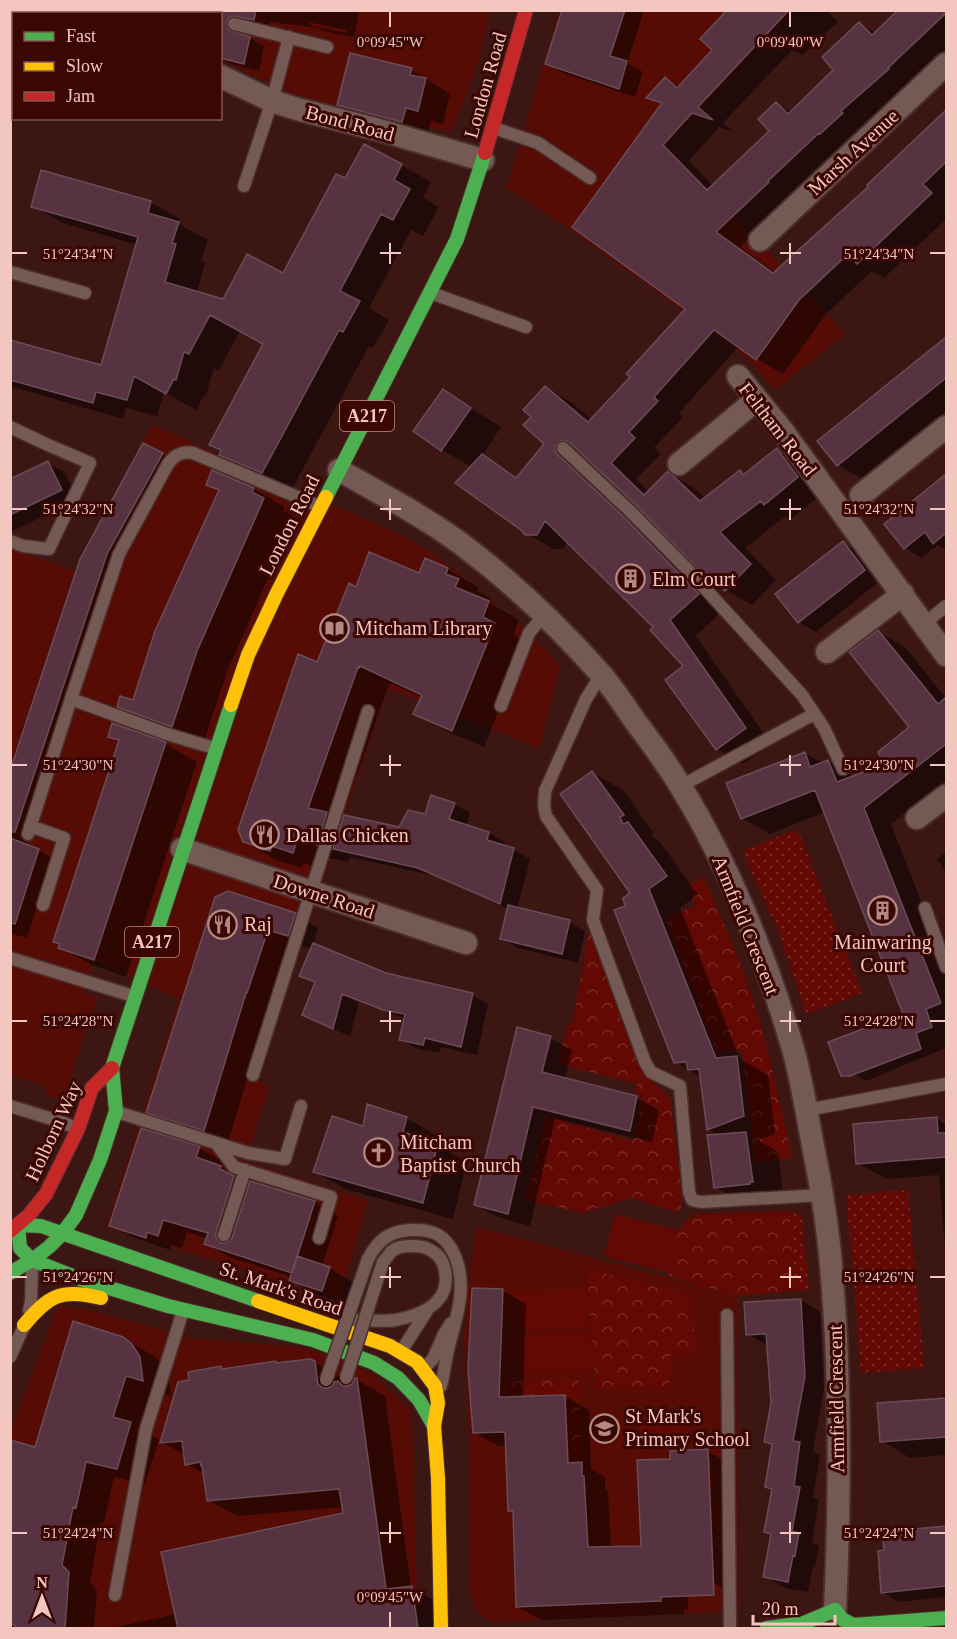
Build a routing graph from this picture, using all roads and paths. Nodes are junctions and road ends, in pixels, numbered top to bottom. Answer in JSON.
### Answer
{"nodes":[{"id":1,"x":526,"y":10,"type":"edge"},
{"id":2,"x":234,"y":24,"type":"dead end"},
{"id":3,"x":289,"y":38,"type":"junction"},
{"id":4,"x":327,"y":47,"type":"dead end"},
{"id":5,"x":946,"y":64,"type":"edge"},
{"id":6,"x":222,"y":77,"type":"edge"},
{"id":7,"x":272,"y":100,"type":"junction"},
{"id":8,"x":493,"y":128,"type":"junction"},
{"id":9,"x":483,"y":160,"type":"junction"},
{"id":10,"x":590,"y":178,"type":"dead end"},
{"id":11,"x":244,"y":186,"type":"dead end"},
{"id":12,"x":760,"y":240,"type":"dead end"},
{"id":13,"x":10,"y":272,"type":"edge"},
{"id":14,"x":430,"y":292,"type":"junction"},
{"id":15,"x":85,"y":293,"type":"dead end"},
{"id":16,"x":526,"y":327,"type":"dead end"},
{"id":17,"x":738,"y":376,"type":"dead end"},
{"id":18,"x":756,"y":400,"type":"junction"},
{"id":19,"x":10,"y":426,"type":"edge"},
{"id":20,"x":946,"y":427,"type":"edge"},
{"id":21,"x":563,"y":448,"type":"dead end"},
{"id":22,"x":679,"y":464,"type":"dead end"},
{"id":23,"x":339,"y":470,"type":"junction"},
{"id":24,"x":861,"y":495,"type":"dead end"},
{"id":25,"x":321,"y":506,"type":"junction"},
{"id":26,"x":10,"y":541,"type":"edge"},
{"id":27,"x":903,"y":594,"type":"junction"},
{"id":28,"x":946,"y":606,"type":"edge"},
{"id":29,"x":544,"y":615,"type":"junction"},
{"id":30,"x":924,"y":624,"type":"junction"},
{"id":31,"x":826,"y":652,"type":"dead end"},
{"id":32,"x":946,"y":655,"type":"edge"},
{"id":33,"x":601,"y":675,"type":"junction"},
{"id":34,"x":71,"y":699,"type":"junction"},
{"id":35,"x":501,"y":706,"type":"dead end"},
{"id":36,"x":368,"y":711,"type":"dead end"},
{"id":37,"x":814,"y":714,"type":"junction"},
{"id":38,"x":215,"y":749,"type":"junction"},
{"id":39,"x":843,"y":770,"type":"dead end"},
{"id":40,"x":681,"y":786,"type":"junction"},
{"id":41,"x":946,"y":796,"type":"edge"},
{"id":42,"x":917,"y":818,"type":"dead end"},
{"id":43,"x":182,"y":849,"type":"junction"},
{"id":44,"x":311,"y":892,"type":"junction"},
{"id":45,"x":43,"y":905,"type":"dead end"},
{"id":46,"x":925,"y":908,"type":"dead end"},
{"id":47,"x":466,"y":943,"type":"dead end"},
{"id":48,"x":10,"y":958,"type":"edge"},
{"id":49,"x":946,"y":968,"type":"edge"},
{"id":50,"x":135,"y":997,"type":"junction"},
{"id":51,"x":112,"y":1068,"type":"junction"},
{"id":52,"x":253,"y":1075,"type":"dead end"},
{"id":53,"x":946,"y":1084,"type":"edge"},
{"id":54,"x":10,"y":1106,"type":"edge"},
{"id":55,"x":301,"y":1106,"type":"dead end"},
{"id":56,"x":807,"y":1110,"type":"junction"},
{"id":57,"x":116,"y":1111,"type":"junction"},
{"id":58,"x":78,"y":1129,"type":"junction"},
{"id":59,"x":216,"y":1143,"type":"junction"},
{"id":60,"x":244,"y":1170,"type":"junction"},
{"id":61,"x":822,"y":1195,"type":"junction"},
{"id":62,"x":14,"y":1228,"type":"edge"},
{"id":63,"x":62,"y":1234,"type":"junction"},
{"id":64,"x":224,"y":1235,"type":"dead end"},
{"id":65,"x":319,"y":1238,"type":"dead end"},
{"id":66,"x":32,"y":1260,"type":"junction"},
{"id":67,"x":10,"y":1272,"type":"edge"},
{"id":68,"x":188,"y":1299,"type":"junction"},
{"id":69,"x":429,"y":1308,"type":"junction"},
{"id":70,"x":458,"y":1313,"type":"junction"},
{"id":71,"x":727,"y":1315,"type":"dead end"},
{"id":72,"x":305,"y":1318,"type":"junction"},
{"id":73,"x":24,"y":1325,"type":"junction"},
{"id":74,"x":400,"y":1352,"type":"junction"},
{"id":75,"x":10,"y":1357,"type":"edge"},
{"id":76,"x":423,"y":1369,"type":"junction"},
{"id":77,"x":346,"y":1378,"type":"dead end"},
{"id":78,"x":398,"y":1378,"type":"junction"},
{"id":79,"x":326,"y":1380,"type":"dead end"},
{"id":80,"x":438,"y":1403,"type":"junction"},
{"id":81,"x":434,"y":1426,"type":"junction"},
{"id":82,"x":115,"y":1595,"type":"dead end"},
{"id":83,"x":835,"y":1610,"type":"junction"},
{"id":84,"x":946,"y":1618,"type":"edge"},
{"id":85,"x":441,"y":1629,"type":"edge"},
{"id":86,"x":730,"y":1629,"type":"edge"},
{"id":87,"x":767,"y":1629,"type":"edge"}],
"edges":[{"from":1,"to":8,"type":"main road","name":"London Road","number":"A217"},
{"from":2,"to":3,"type":"lane"},
{"from":3,"to":4,"type":"lane"},
{"from":3,"to":7,"type":"lane"},
{"from":5,"to":12,"type":"street","name":"Marsh Avenue"},
{"from":6,"to":7,"type":"street","name":"Bond Road"},
{"from":7,"to":9,"type":"street","name":"Bond Road"},
{"from":7,"to":11,"type":"lane"},
{"from":8,"to":9,"type":"main road","name":"London Road","number":"A217"},
{"from":8,"to":10,"type":"lane"},
{"from":9,"to":14,"type":"main road","name":"London Road","number":"A217"},
{"from":13,"to":15,"type":"lane"},
{"from":14,"to":16,"type":"lane"},
{"from":14,"to":23,"type":"main road","name":"London Road","number":"A217"},
{"from":17,"to":18,"type":"street","name":"Feltham Road"},
{"from":18,"to":22,"type":"street"},
{"from":18,"to":27,"type":"street","name":"Feltham Road"},
{"from":19,"to":26,"type":"lane"},
{"from":20,"to":24,"type":"street"},
{"from":21,"to":37,"type":"lane"},
{"from":23,"to":25,"type":"main road","name":"London Road","number":"A217"},
{"from":23,"to":29,"type":"street","name":"Armfield Crescent"},
{"from":25,"to":34,"type":"lane"},
{"from":25,"to":38,"type":"main road","name":"London Road","number":"A217"},
{"from":27,"to":30,"type":"street","name":"Feltham Road"},
{"from":27,"to":31,"type":"street"},
{"from":28,"to":30,"type":"lane"},
{"from":29,"to":33,"type":"street","name":"Armfield Crescent"},
{"from":29,"to":35,"type":"lane"},
{"from":30,"to":32,"type":"street","name":"Feltham Road"},
{"from":33,"to":40,"type":"street","name":"Armfield Crescent"},
{"from":33,"to":61,"type":"lane"},
{"from":34,"to":38,"type":"lane"},
{"from":34,"to":45,"type":"lane"},
{"from":36,"to":44,"type":"lane"},
{"from":37,"to":39,"type":"lane"},
{"from":37,"to":40,"type":"lane"},
{"from":38,"to":43,"type":"main road","name":"London Road","number":"A217"},
{"from":40,"to":56,"type":"street","name":"Armfield Crescent"},
{"from":41,"to":42,"type":"street"},
{"from":43,"to":44,"type":"street","name":"Downe Road"},
{"from":43,"to":50,"type":"main road","name":"London Road","number":"A217"},
{"from":44,"to":47,"type":"street","name":"Downe Road"},
{"from":44,"to":52,"type":"lane"},
{"from":46,"to":49,"type":"lane"},
{"from":48,"to":50,"type":"lane"},
{"from":50,"to":51,"type":"main road","name":"London Road","number":"A217"},
{"from":51,"to":57,"type":"main road","name":"Holborn Way","number":"A217"},
{"from":51,"to":58,"type":"main road","name":"Holborn Way","number":"A217"},
{"from":53,"to":56,"type":"lane"},
{"from":54,"to":58,"type":"lane"},
{"from":55,"to":59,"type":"lane"},
{"from":56,"to":61,"type":"street","name":"Armfield Crescent"},
{"from":57,"to":59,"type":"lane"},
{"from":57,"to":63,"type":"main road","name":"Holborn Way","number":"A217"},
{"from":58,"to":62,"type":"main road","name":"Holborn Way","number":"A217"},
{"from":59,"to":60,"type":"lane"},
{"from":60,"to":64,"type":"lane"},
{"from":60,"to":65,"type":"lane"},
{"from":61,"to":83,"type":"street","name":"Armfield Crescent"},
{"from":62,"to":63,"type":"main road","name":"St. Mark's Road"},
{"from":62,"to":66,"type":"main road"},
{"from":63,"to":66,"type":"main road","name":"Holborn Way","number":"A217"},
{"from":63,"to":68,"type":"main road","name":"St. Mark's Road"},
{"from":66,"to":67,"type":"main road","name":"Holborn Way","number":"A217"},
{"from":66,"to":68,"type":"main road","name":"St. Mark's Road"},
{"from":66,"to":73,"type":"lane"},
{"from":68,"to":72,"type":"main road","name":"St. Mark's Road"},
{"from":68,"to":73,"type":"main road"},
{"from":68,"to":78,"type":"main road","name":"St. Mark's Road"},
{"from":68,"to":82,"type":"lane"},
{"from":69,"to":72,"type":"lane"},
{"from":69,"to":74,"type":"lane"},
{"from":69,"to":77,"type":"lane","bridge":true},
{"from":70,"to":76,"type":"lane"},
{"from":70,"to":79,"type":"lane","bridge":true},
{"from":70,"to":80,"type":"lane"},
{"from":71,"to":86,"type":"lane"},
{"from":72,"to":74,"type":"main road","name":"St. Mark's Road"},
{"from":73,"to":75,"type":"lane"},
{"from":74,"to":76,"type":"main road","name":"St. Mark's Road"},
{"from":74,"to":78,"type":"lane"},
{"from":76,"to":78,"type":"lane"},
{"from":76,"to":80,"type":"main road","name":"St. Mark's Road"},
{"from":78,"to":81,"type":"main road","name":"St. Mark's Road"},
{"from":80,"to":81,"type":"main road","name":"St. Mark's Road"},
{"from":81,"to":85,"type":"main road","name":"St. Mark's Road"},
{"from":83,"to":84,"type":"main road"},
{"from":83,"to":87,"type":"main road"}]}
